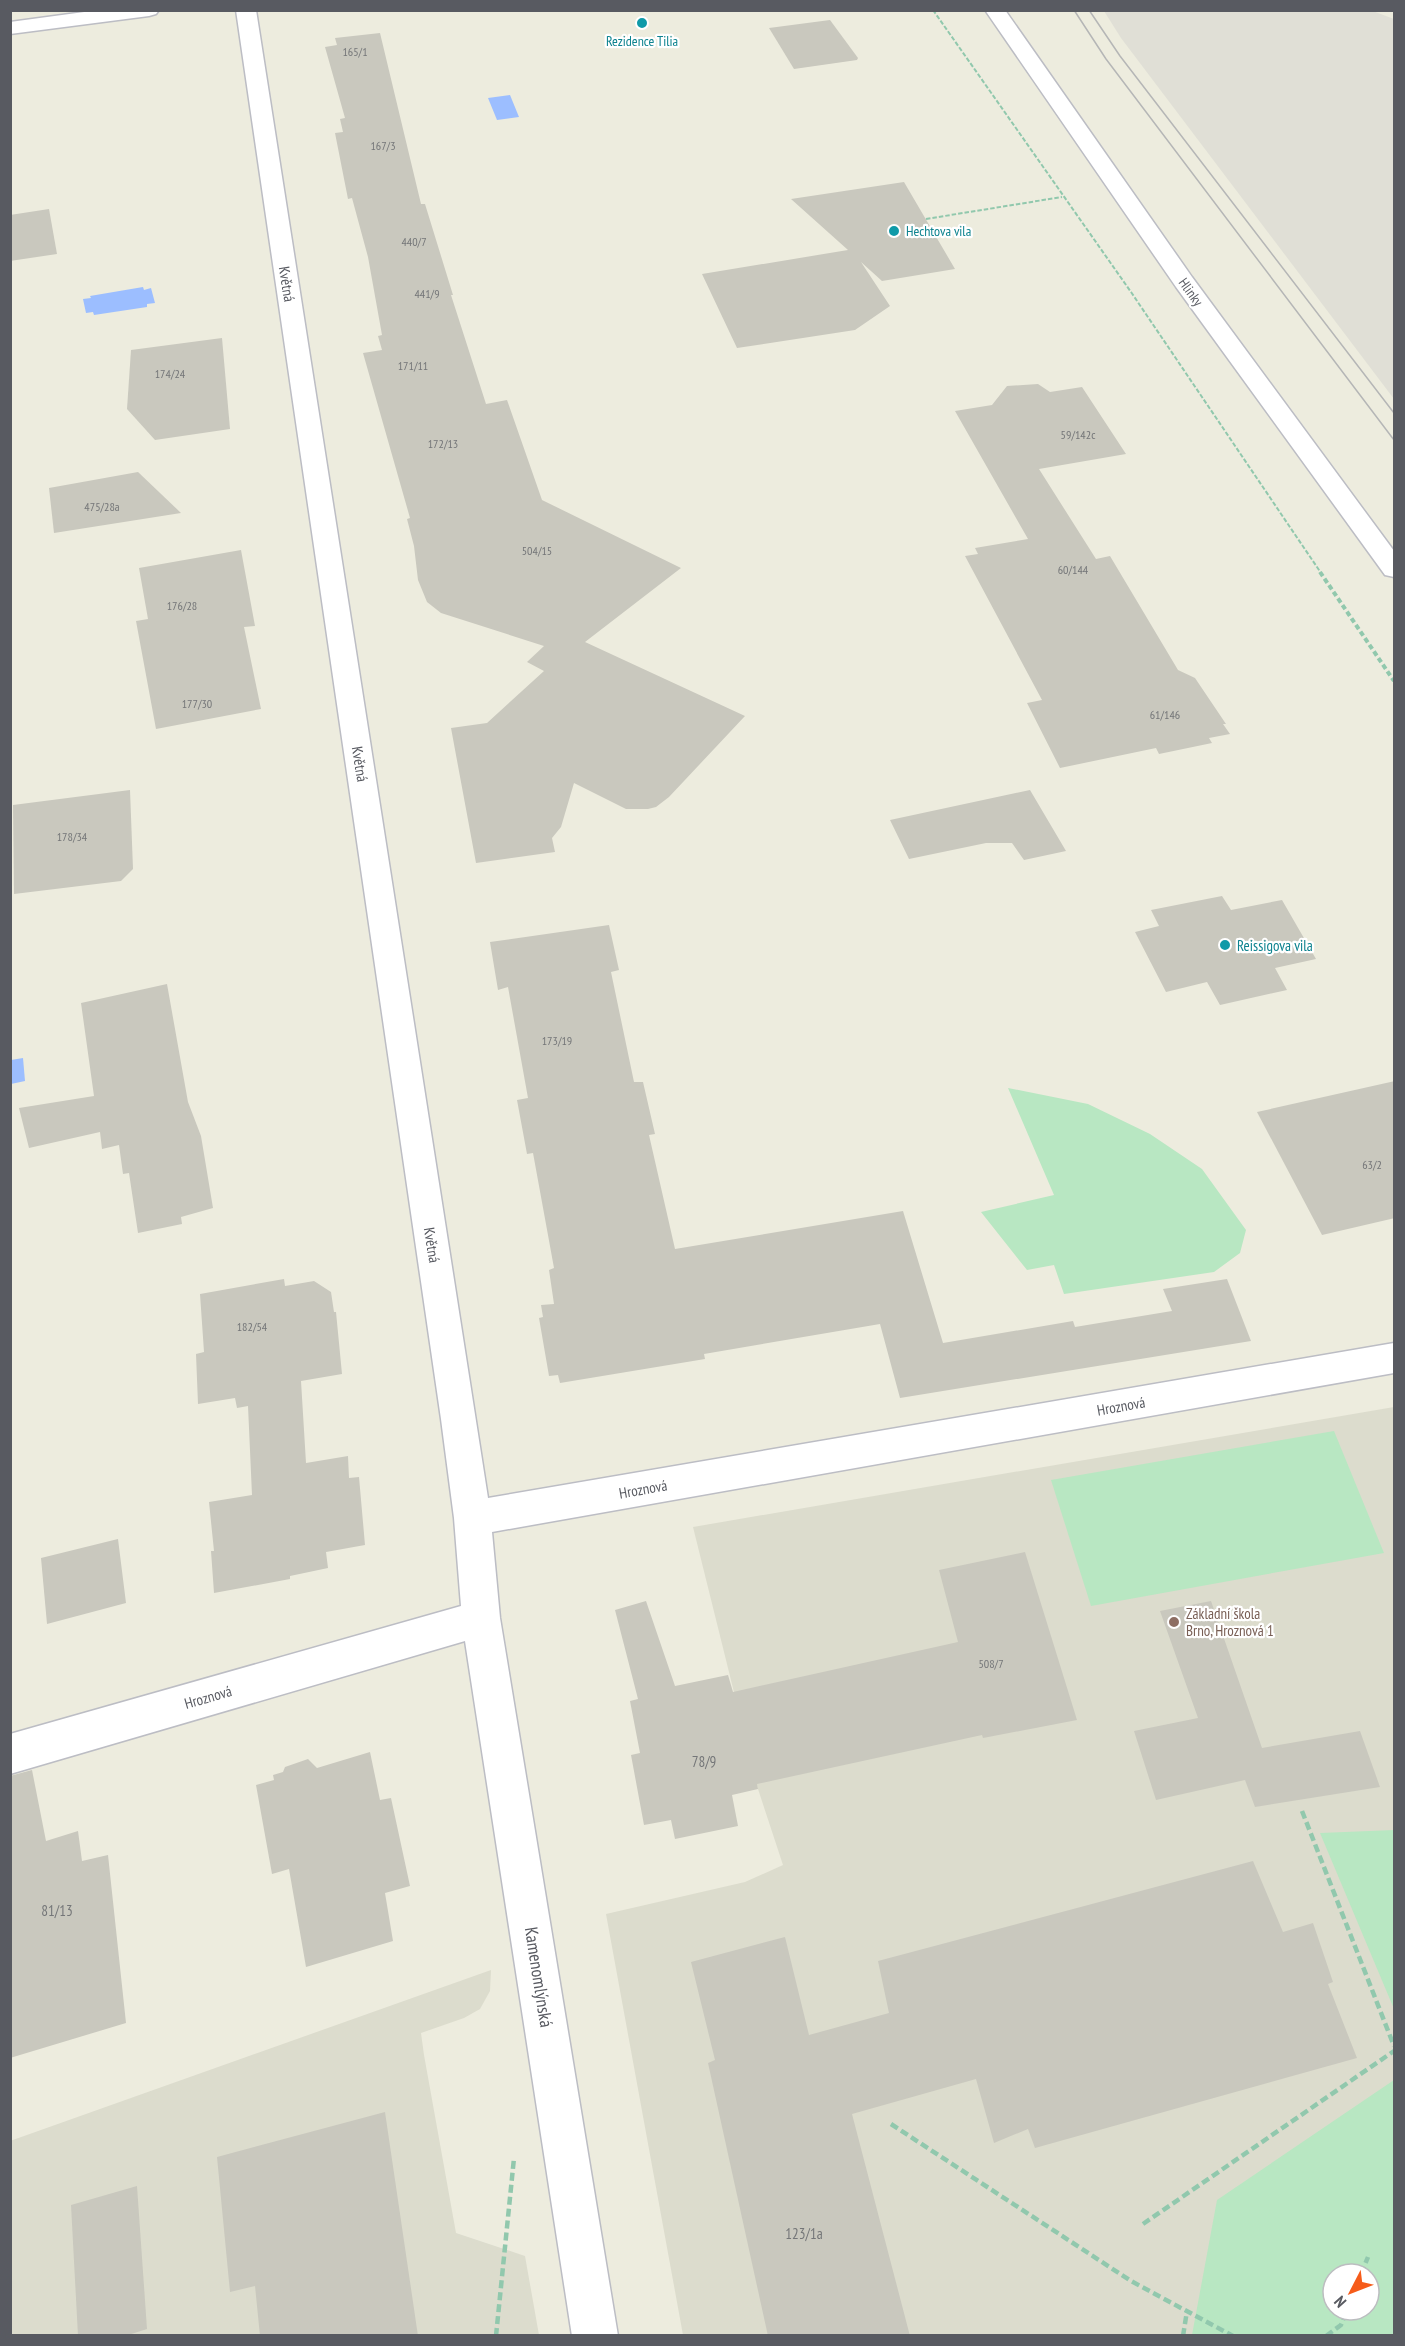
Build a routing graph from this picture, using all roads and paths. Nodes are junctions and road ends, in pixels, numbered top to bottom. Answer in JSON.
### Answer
{"nodes":[{"id":1,"x":149,"y":10,"type":"edge"},
{"id":2,"x":246,"y":10,"type":"edge"},
{"id":3,"x":933,"y":10,"type":"edge"},
{"id":4,"x":995,"y":10,"type":"edge"},
{"id":5,"x":10,"y":28,"type":"edge"},
{"id":6,"x":1062,"y":196,"type":"junction"},
{"id":7,"x":926,"y":219,"type":"dead end"},
{"id":8,"x":1395,"y":569,"type":"edge"},
{"id":9,"x":1395,"y":681,"type":"edge"},
{"id":10,"x":1395,"y":1358,"type":"edge"},
{"id":11,"x":472,"y":1518,"type":"junction"},
{"id":12,"x":481,"y":1618,"type":"junction"},
{"id":13,"x":10,"y":1754,"type":"edge"},
{"id":14,"x":1302,"y":1811,"type":"dead end"},
{"id":15,"x":1395,"y":2046,"type":"edge"},
{"id":16,"x":1395,"y":2051,"type":"edge"},
{"id":17,"x":891,"y":2124,"type":"dead end"},
{"id":18,"x":515,"y":2147,"type":"dead end"},
{"id":19,"x":1143,"y":2224,"type":"dead end"},
{"id":20,"x":1368,"y":2257,"type":"dead end"},
{"id":21,"x":1366,"y":2262,"type":"edge"},
{"id":22,"x":1187,"y":2311,"type":"junction"},
{"id":23,"x":1342,"y":2322,"type":"edge"},
{"id":24,"x":496,"y":2336,"type":"edge"},
{"id":25,"x":595,"y":2336,"type":"edge"},
{"id":26,"x":1183,"y":2336,"type":"edge"},
{"id":27,"x":1233,"y":2336,"type":"edge"},
{"id":28,"x":1326,"y":2336,"type":"edge"}],
"edges":[{"from":1,"to":5,"type":"street"},
{"from":2,"to":11,"type":"street","name":"Květná"},
{"from":3,"to":6,"type":"path"},
{"from":4,"to":8,"type":"street","name":"Hlinky"},
{"from":6,"to":7,"type":"path"},
{"from":6,"to":9,"type":"path"},
{"from":10,"to":11,"type":"street","name":"Hroznová"},
{"from":11,"to":12,"type":"street"},
{"from":12,"to":13,"type":"street","name":"Hroznová"},
{"from":12,"to":25,"type":"street","name":"Kamenomlýnská"},
{"from":14,"to":15,"type":"path"},
{"from":16,"to":19,"type":"path"},
{"from":17,"to":22,"type":"path"},
{"from":18,"to":24,"type":"path"},
{"from":20,"to":21,"type":"path"},
{"from":22,"to":26,"type":"path"},
{"from":22,"to":27,"type":"path"},
{"from":23,"to":28,"type":"path"}]}
